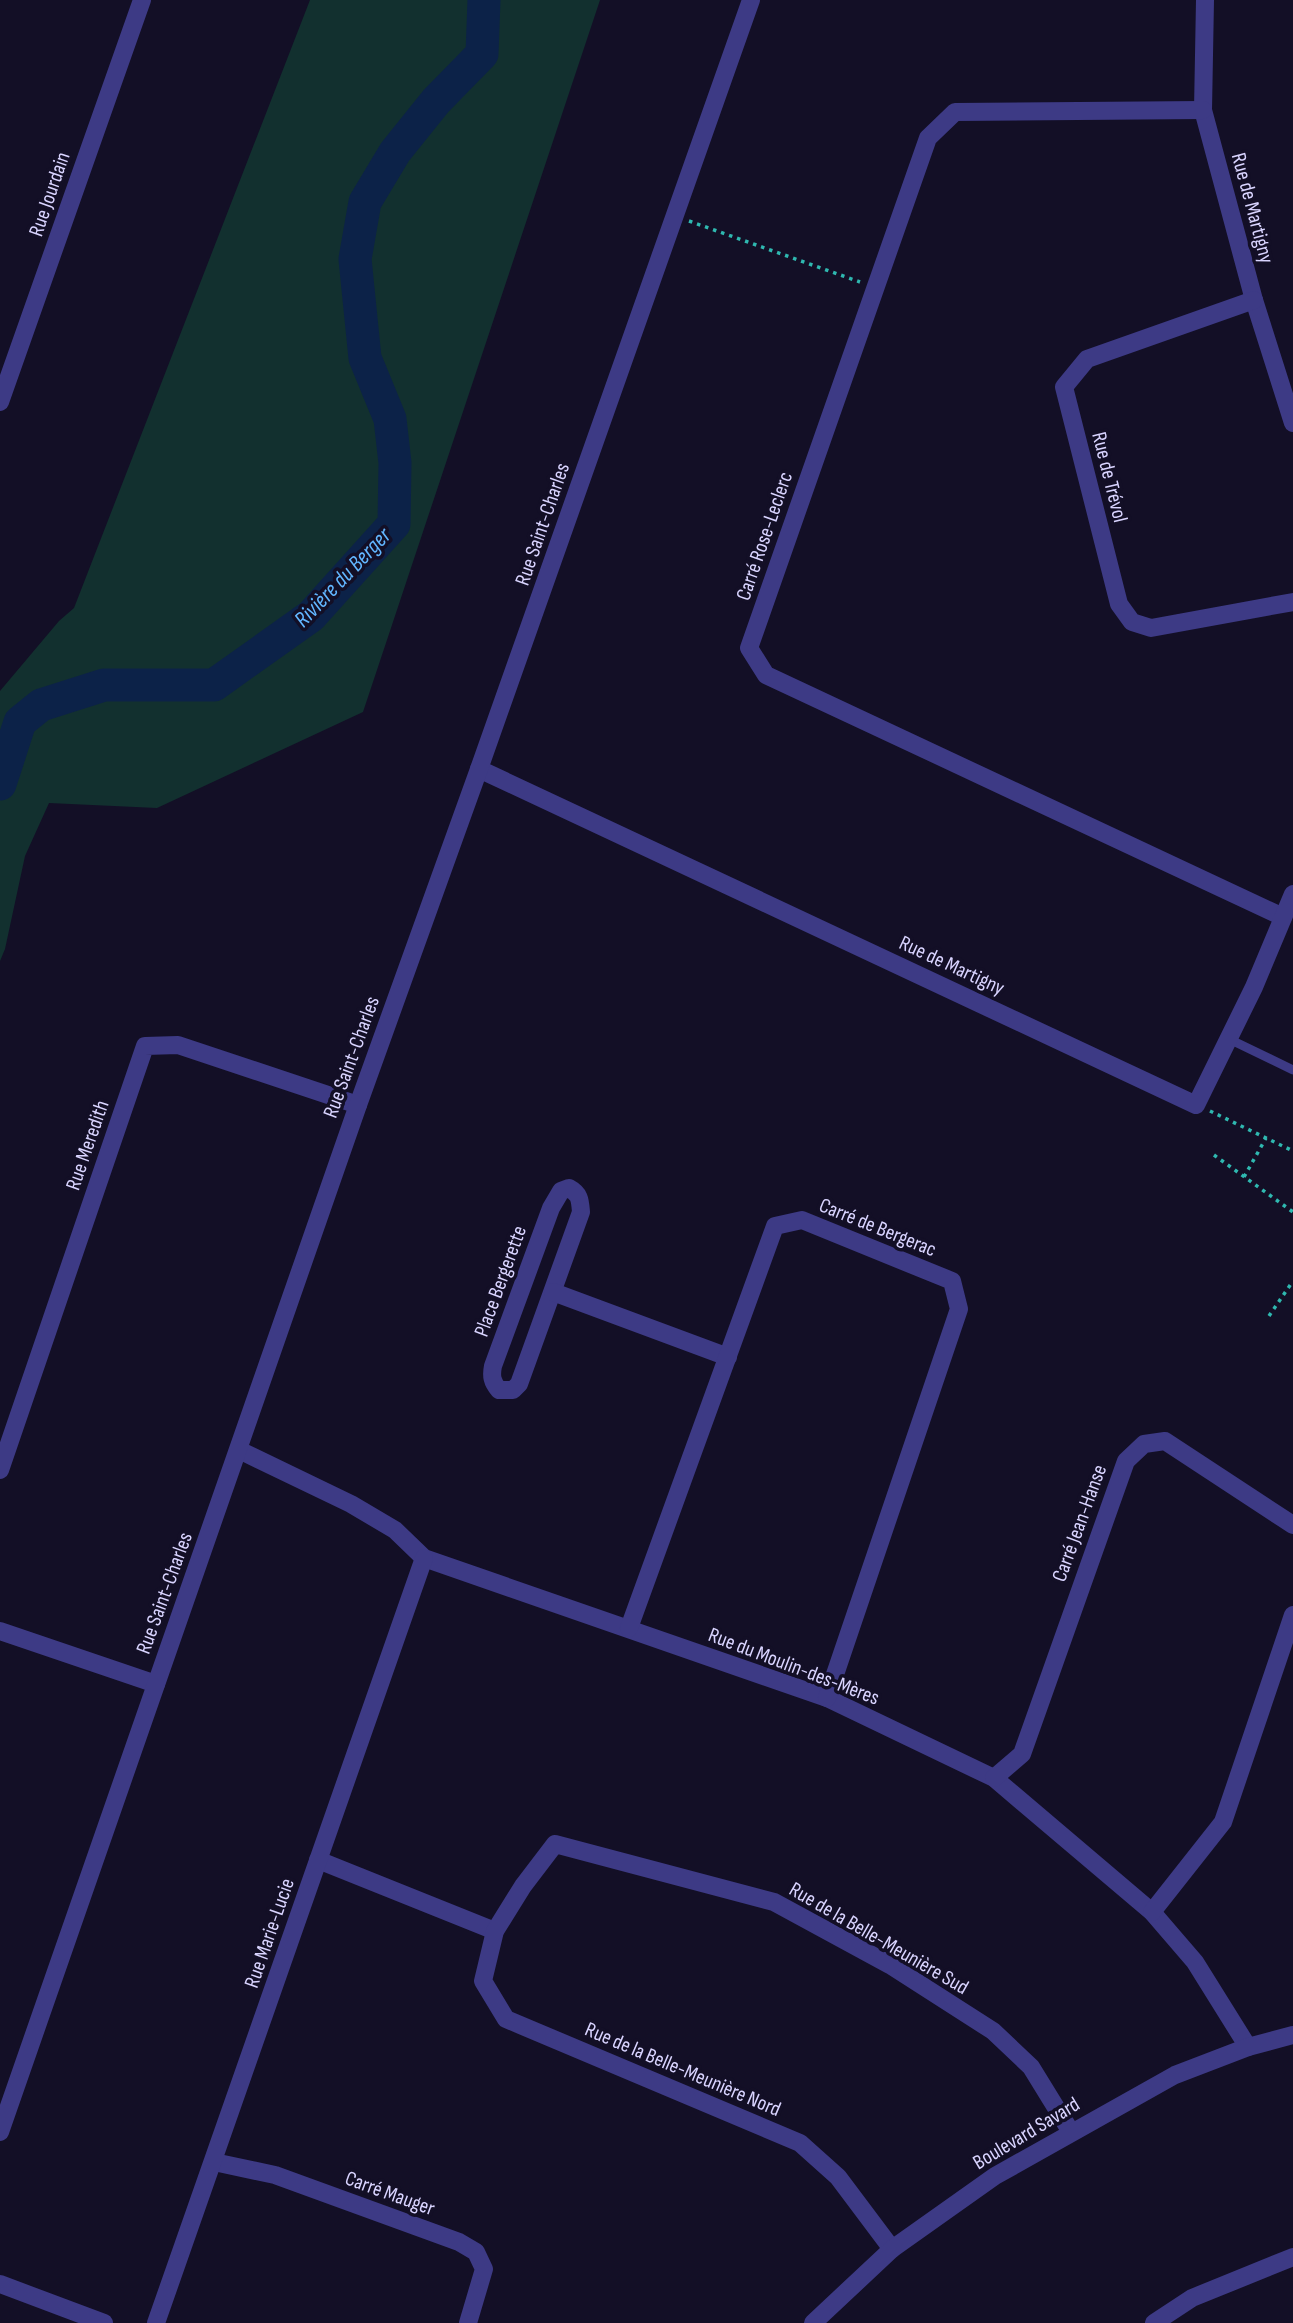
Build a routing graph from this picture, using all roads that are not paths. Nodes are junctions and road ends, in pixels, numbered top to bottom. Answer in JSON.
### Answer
{"nodes":[{"id":1,"x":142,"y":0,"type":"edge"},
{"id":2,"x":751,"y":0,"type":"edge"},
{"id":3,"x":1205,"y":0,"type":"edge"},
{"id":4,"x":1203,"y":110,"type":"junction"},
{"id":5,"x":1254,"y":300,"type":"junction"},
{"id":6,"x":0,"y":402,"type":"edge"},
{"id":7,"x":1293,"y":422,"type":"edge"},
{"id":8,"x":1293,"y":602,"type":"edge"},
{"id":9,"x":479,"y":769,"type":"junction"},
{"id":10,"x":1293,"y":894,"type":"edge"},
{"id":11,"x":1283,"y":918,"type":"junction"},
{"id":12,"x":1229,"y":1039,"type":"junction"},
{"id":13,"x":1293,"y":1070,"type":"edge"},
{"id":14,"x":358,"y":1105,"type":"junction"},
{"id":15,"x":553,"y":1292,"type":"junction"},
{"id":16,"x":727,"y":1357,"type":"junction"},
{"id":17,"x":239,"y":1450,"type":"junction"},
{"id":18,"x":0,"y":1469,"type":"edge"},
{"id":19,"x":1293,"y":1525,"type":"edge"},
{"id":20,"x":424,"y":1558,"type":"junction"},
{"id":21,"x":1293,"y":1615,"type":"edge"},
{"id":22,"x":629,"y":1628,"type":"junction"},
{"id":23,"x":0,"y":1630,"type":"edge"},
{"id":24,"x":156,"y":1684,"type":"junction"},
{"id":25,"x":827,"y":1698,"type":"junction"},
{"id":26,"x":994,"y":1778,"type":"junction"},
{"id":27,"x":318,"y":1860,"type":"junction"},
{"id":28,"x":1152,"y":1912,"type":"junction"},
{"id":29,"x":495,"y":1931,"type":"junction"},
{"id":30,"x":1293,"y":2035,"type":"edge"},
{"id":31,"x":1248,"y":2047,"type":"junction"},
{"id":32,"x":0,"y":2132,"type":"edge"},
{"id":33,"x":1071,"y":2132,"type":"junction"},
{"id":34,"x":214,"y":2162,"type":"junction"},
{"id":35,"x":892,"y":2249,"type":"junction"},
{"id":36,"x":1293,"y":2257,"type":"edge"},
{"id":37,"x":0,"y":2284,"type":"edge"},
{"id":38,"x":104,"y":2323,"type":"edge"},
{"id":39,"x":156,"y":2323,"type":"edge"},
{"id":40,"x":468,"y":2323,"type":"edge"},
{"id":41,"x":813,"y":2323,"type":"edge"},
{"id":42,"x":1154,"y":2323,"type":"edge"}],
"edges":[{"from":1,"to":6,"type":"street","name":"Rue Jourdain"},
{"from":2,"to":9,"type":"street","name":"Rue Saint-Charles"},
{"from":3,"to":4,"type":"street","name":"Rue de Martigny"},
{"from":4,"to":5,"type":"street","name":"Rue de Martigny"},
{"from":4,"to":11,"type":"street","name":"Carré Rose-Leclerc"},
{"from":5,"to":7,"type":"street","name":"Rue de Martigny"},
{"from":5,"to":8,"type":"street","name":"Rue de Trévol"},
{"from":9,"to":12,"type":"street","name":"Rue de Martigny"},
{"from":9,"to":14,"type":"street","name":"Rue Saint-Charles"},
{"from":10,"to":11,"type":"street","name":"Rue de Martigny"},
{"from":11,"to":12,"type":"street","name":"Rue de Martigny"},
{"from":12,"to":13,"type":"lane"},
{"from":14,"to":17,"type":"street","name":"Rue Saint-Charles"},
{"from":14,"to":18,"type":"street","name":"Rue Meredith"},
{"from":15,"to":15,"type":"street","name":"Place Bergerette"},
{"from":15,"to":16,"type":"street"},
{"from":16,"to":22,"type":"street","name":"Carré de Bergerac"},
{"from":16,"to":25,"type":"street","name":"Carré de Bergerac"},
{"from":17,"to":20,"type":"street","name":"Rue du Moulin-des-Mères"},
{"from":17,"to":24,"type":"street","name":"Rue Saint-Charles"},
{"from":19,"to":26,"type":"street","name":"Carré Jean-Hanse"},
{"from":20,"to":22,"type":"street","name":"Rue du Moulin-des-Mères"},
{"from":20,"to":27,"type":"street","name":"Rue Marie-Lucie"},
{"from":21,"to":28,"type":"street"},
{"from":22,"to":25,"type":"street","name":"Rue du Moulin-des-Mères"},
{"from":23,"to":24,"type":"street"},
{"from":24,"to":32,"type":"street","name":"Rue Saint-Charles"},
{"from":25,"to":26,"type":"street","name":"Rue du Moulin-des-Mères"},
{"from":26,"to":28,"type":"street","name":"Rue du Moulin-des-Mères"},
{"from":27,"to":29,"type":"street"},
{"from":27,"to":34,"type":"street","name":"Rue Marie-Lucie"},
{"from":28,"to":31,"type":"street","name":"Rue du Moulin-des-Mères"},
{"from":29,"to":33,"type":"street","name":"Rue de la Belle-Meunière Sud"},
{"from":29,"to":35,"type":"street","name":"Rue de la Belle-Meunière Nord"},
{"from":30,"to":31,"type":"street","name":"Boulevard Savard"},
{"from":31,"to":33,"type":"street","name":"Boulevard Savard"},
{"from":33,"to":35,"type":"street","name":"Boulevard Savard"},
{"from":34,"to":39,"type":"street","name":"Rue Marie-Lucie"},
{"from":34,"to":40,"type":"street","name":"Carré Mauger"},
{"from":35,"to":41,"type":"street","name":"Boulevard Savard"},
{"from":36,"to":42,"type":"street"},
{"from":37,"to":38,"type":"street"}]}
